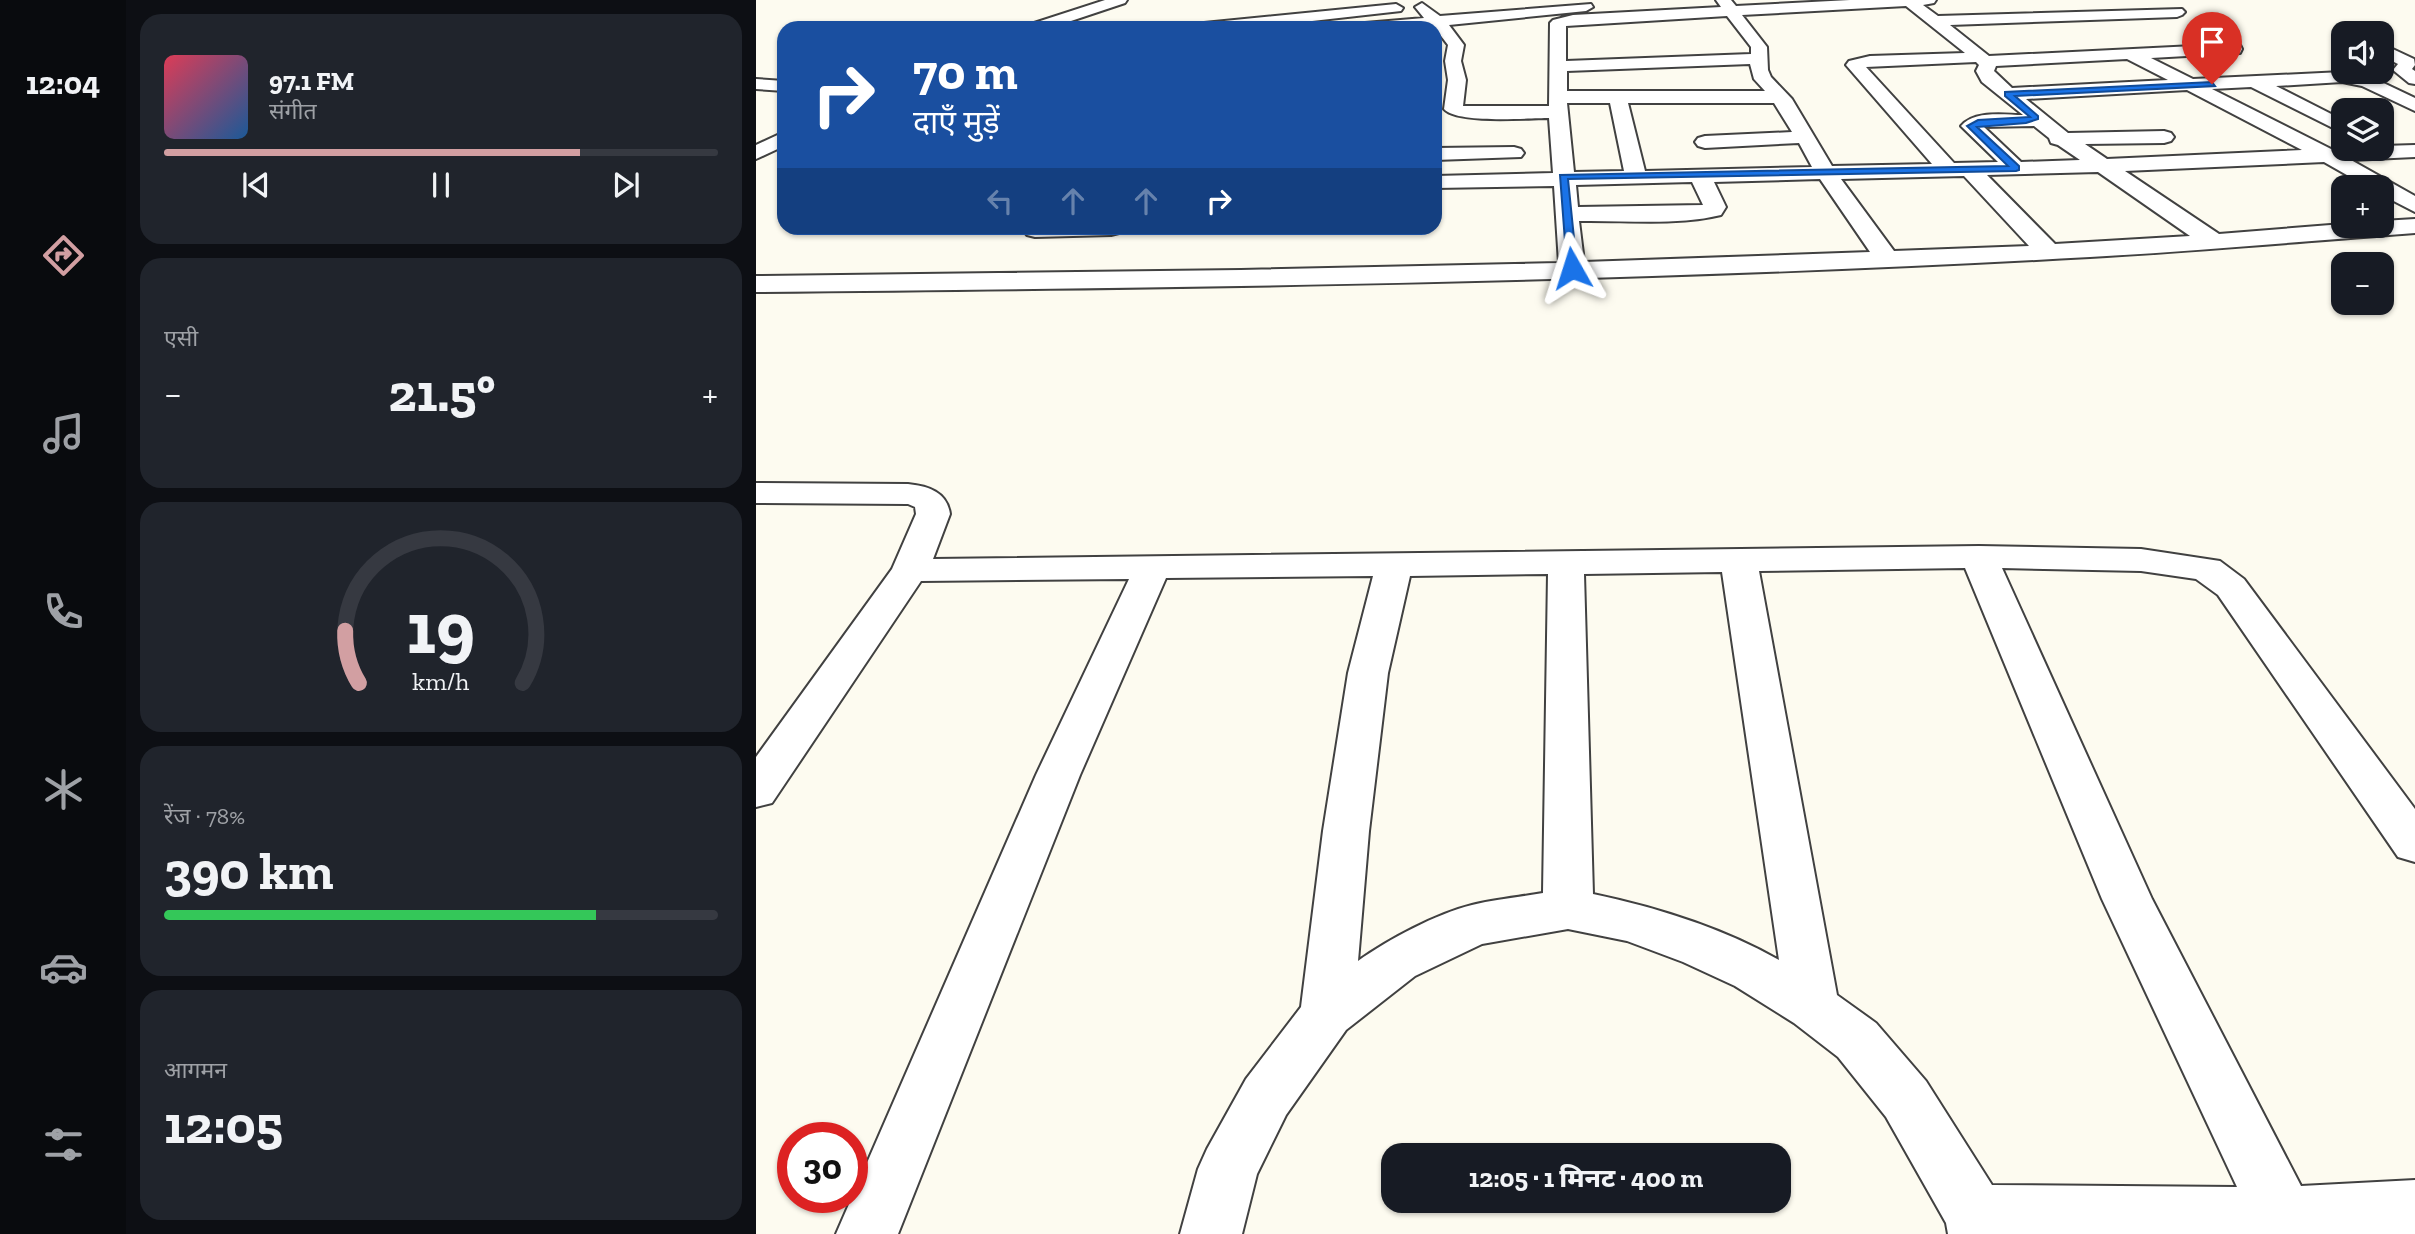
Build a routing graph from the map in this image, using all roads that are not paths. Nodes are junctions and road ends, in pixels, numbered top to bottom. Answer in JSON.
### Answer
{"nodes":[{"id":1,"x":1120,"y":0,"type":"edge"},
{"id":2,"x":1343,"y":0,"type":"edge"},
{"id":3,"x":1647,"y":0,"type":"edge"},
{"id":4,"x":1908,"y":0,"type":"edge"},
{"id":5,"x":1929,"y":0,"type":"edge"},
{"id":6,"x":2151,"y":0,"type":"edge"},
{"id":7,"x":1443,"y":3,"type":"dead end"},
{"id":8,"x":1421,"y":5,"type":"junction"},
{"id":9,"x":1727,"y":5,"type":"edge"},
{"id":10,"x":1230,"y":11,"type":"dead end"},
{"id":11,"x":2177,"y":12,"type":"junction"},
{"id":12,"x":1354,"y":13,"type":"junction"},
{"id":13,"x":2096,"y":16,"type":"junction"},
{"id":14,"x":2195,"y":20,"type":"dead end"},
{"id":15,"x":1056,"y":21,"type":"edge"},
{"id":16,"x":1241,"y":21,"type":"edge"},
{"id":17,"x":1274,"y":21,"type":"edge"},
{"id":18,"x":1432,"y":21,"type":"edge"},
{"id":19,"x":1936,"y":22,"type":"junction"},
{"id":20,"x":2119,"y":28,"type":"dead end"},
{"id":21,"x":1442,"y":32,"type":"edge"},
{"id":22,"x":2209,"y":33,"type":"dead end"},
{"id":23,"x":1442,"y":34,"type":"edge"},
{"id":24,"x":2136,"y":47,"type":"junction"},
{"id":25,"x":2394,"y":55,"type":"edge"},
{"id":26,"x":1761,"y":59,"type":"junction"},
{"id":27,"x":1983,"y":59,"type":"junction"},
{"id":28,"x":2266,"y":64,"type":"dead end"},
{"id":29,"x":1557,"y":66,"type":"junction"},
{"id":30,"x":1442,"y":73,"type":"edge"},
{"id":31,"x":1456,"y":78,"type":"junction"},
{"id":32,"x":2300,"y":79,"type":"junction"},
{"id":33,"x":2415,"y":79,"type":"edge"},
{"id":34,"x":2255,"y":82,"type":"junction"},
{"id":35,"x":1442,"y":84,"type":"edge"},
{"id":36,"x":756,"y":85,"type":"edge"},
{"id":37,"x":777,"y":86,"type":"edge"},
{"id":38,"x":2191,"y":86,"type":"junction"},
{"id":39,"x":2099,"y":91,"type":"junction"},
{"id":40,"x":2008,"y":94,"type":"junction"},
{"id":41,"x":1780,"y":97,"type":"junction"},
{"id":42,"x":1618,"y":99,"type":"junction"},
{"id":43,"x":2415,"y":105,"type":"edge"},
{"id":44,"x":2232,"y":106,"type":"junction"},
{"id":45,"x":2192,"y":107,"type":"dead end"},
{"id":46,"x":2074,"y":110,"type":"dead end"},
{"id":47,"x":2030,"y":112,"type":"junction"},
{"id":48,"x":1559,"y":113,"type":"junction"},
{"id":49,"x":1792,"y":115,"type":"junction"},
{"id":50,"x":1751,"y":116,"type":"dead end"},
{"id":51,"x":1697,"y":117,"type":"dead end"},
{"id":52,"x":1647,"y":118,"type":"dead end"},
{"id":53,"x":1622,"y":119,"type":"junction"},
{"id":54,"x":2331,"y":121,"type":"edge"},
{"id":55,"x":1490,"y":132,"type":"dead end"},
{"id":56,"x":2164,"y":136,"type":"junction"},
{"id":57,"x":1805,"y":137,"type":"junction"},
{"id":58,"x":2063,"y":139,"type":"junction"},
{"id":59,"x":1986,"y":141,"type":"junction"},
{"id":60,"x":777,"y":142,"type":"edge"},
{"id":61,"x":1705,"y":142,"type":"junction"},
{"id":62,"x":2394,"y":149,"type":"edge"},
{"id":63,"x":2415,"y":151,"type":"edge"},
{"id":64,"x":756,"y":153,"type":"edge"},
{"id":65,"x":1562,"y":153,"type":"junction"},
{"id":66,"x":1442,"y":154,"type":"edge"},
{"id":67,"x":2327,"y":155,"type":"junction"},
{"id":68,"x":2331,"y":155,"type":"edge"},
{"id":69,"x":2200,"y":162,"type":"junction"},
{"id":70,"x":2102,"y":166,"type":"junction"},
{"id":71,"x":2016,"y":168,"type":"junction"},
{"id":72,"x":1959,"y":170,"type":"junction"},
{"id":73,"x":1708,"y":173,"type":"junction"},
{"id":74,"x":1826,"y":173,"type":"junction"},
{"id":75,"x":1635,"y":175,"type":"junction"},
{"id":76,"x":1563,"y":177,"type":"junction"},
{"id":77,"x":1442,"y":182,"type":"edge"},
{"id":78,"x":2415,"y":205,"type":"edge"},
{"id":79,"x":1567,"y":214,"type":"junction"},
{"id":80,"x":2415,"y":226,"type":"edge"},
{"id":81,"x":1085,"y":235,"type":"edge"},
{"id":82,"x":2213,"y":241,"type":"junction"},
{"id":83,"x":1025,"y":251,"type":"edge"},
{"id":84,"x":2049,"y":252,"type":"junction"},
{"id":85,"x":1886,"y":257,"type":"junction"},
{"id":86,"x":1572,"y":268,"type":"junction"},
{"id":87,"x":756,"y":284,"type":"edge"},
{"id":88,"x":756,"y":493,"type":"edge"},
{"id":89,"x":1979,"y":556,"type":"junction"},
{"id":90,"x":1739,"y":560,"type":"junction"},
{"id":91,"x":1566,"y":563,"type":"junction"},
{"id":92,"x":1394,"y":565,"type":"junction"},
{"id":93,"x":1153,"y":567,"type":"junction"},
{"id":94,"x":910,"y":570,"type":"junction"},
{"id":95,"x":756,"y":791,"type":"edge"},
{"id":96,"x":2415,"y":844,"type":"edge"},
{"id":97,"x":1568,"y":909,"type":"junction"},
{"id":98,"x":1814,"y":1007,"type":"junction"},
{"id":99,"x":1327,"y":1014,"type":"junction"},
{"id":100,"x":2415,"y":1210,"type":"edge"},
{"id":101,"x":1978,"y":1224,"type":"edge"},
{"id":102,"x":2288,"y":1225,"type":"edge"},
{"id":103,"x":867,"y":1234,"type":"edge"},
{"id":104,"x":1211,"y":1234,"type":"edge"}],
"edges":[{"from":1,"to":15,"type":"street"},
{"from":2,"to":12,"type":"street"},
{"from":3,"to":21,"type":"street"},
{"from":4,"to":5,"type":"street"},
{"from":4,"to":9,"type":"street"},
{"from":4,"to":19,"type":"street"},
{"from":6,"to":11,"type":"street"},
{"from":7,"to":8,"type":"street"},
{"from":8,"to":12,"type":"street"},
{"from":8,"to":18,"type":"street"},
{"from":9,"to":26,"type":"street"},
{"from":9,"to":29,"type":"street"},
{"from":10,"to":16,"type":"street"},
{"from":11,"to":13,"type":"street"},
{"from":11,"to":14,"type":"street"},
{"from":12,"to":17,"type":"street"},
{"from":13,"to":19,"type":"street"},
{"from":13,"to":20,"type":"street"},
{"from":19,"to":27,"type":"street"},
{"from":22,"to":24,"type":"street"},
{"from":23,"to":31,"type":"street"},
{"from":24,"to":27,"type":"street"},
{"from":24,"to":38,"type":"street"},
{"from":25,"to":33,"type":"street"},
{"from":26,"to":29,"type":"street"},
{"from":26,"to":41,"type":"street"},
{"from":27,"to":40,"type":"street"},
{"from":27,"to":72,"type":"street"},
{"from":28,"to":32,"type":"street"},
{"from":29,"to":48,"type":"street"},
{"from":30,"to":31,"type":"street"},
{"from":31,"to":35,"type":"street"},
{"from":31,"to":48,"type":"street"},
{"from":32,"to":34,"type":"street"},
{"from":32,"to":43,"type":"street"},
{"from":34,"to":38,"type":"street"},
{"from":34,"to":54,"type":"street"},
{"from":36,"to":37,"type":"street"},
{"from":38,"to":39,"type":"street"},
{"from":38,"to":44,"type":"street"},
{"from":39,"to":40,"type":"street"},
{"from":39,"to":56,"type":"street"},
{"from":40,"to":47,"type":"street"},
{"from":41,"to":42,"type":"street"},
{"from":41,"to":49,"type":"street"},
{"from":42,"to":48,"type":"street"},
{"from":42,"to":53,"type":"street"},
{"from":44,"to":45,"type":"street"},
{"from":44,"to":67,"type":"street"},
{"from":46,"to":47,"type":"street"},
{"from":47,"to":58,"type":"street"},
{"from":47,"to":59,"type":"street"},
{"from":48,"to":55,"type":"street"},
{"from":48,"to":65,"type":"street"},
{"from":49,"to":50,"type":"street"},
{"from":49,"to":57,"type":"street"},
{"from":51,"to":61,"type":"street"},
{"from":52,"to":53,"type":"street"},
{"from":53,"to":75,"type":"street"},
{"from":56,"to":58,"type":"street"},
{"from":56,"to":69,"type":"street"},
{"from":57,"to":61,"type":"street"},
{"from":57,"to":74,"type":"street"},
{"from":58,"to":59,"type":"street"},
{"from":58,"to":70,"type":"street"},
{"from":59,"to":71,"type":"street"},
{"from":60,"to":64,"type":"street"},
{"from":61,"to":73,"type":"street"},
{"from":62,"to":63,"type":"street"},
{"from":65,"to":66,"type":"street"},
{"from":65,"to":76,"type":"street"},
{"from":67,"to":68,"type":"street"},
{"from":67,"to":69,"type":"street"},
{"from":67,"to":78,"type":"street"},
{"from":69,"to":70,"type":"street"},
{"from":70,"to":71,"type":"street"},
{"from":70,"to":82,"type":"street"},
{"from":71,"to":72,"type":"street"},
{"from":72,"to":74,"type":"street"},
{"from":72,"to":84,"type":"street"},
{"from":73,"to":74,"type":"street"},
{"from":73,"to":75,"type":"street"},
{"from":73,"to":79,"type":"street"},
{"from":74,"to":85,"type":"street"},
{"from":75,"to":76,"type":"street"},
{"from":76,"to":77,"type":"street"},
{"from":76,"to":79,"type":"street"},
{"from":79,"to":86,"type":"street"},
{"from":80,"to":82,"type":"street"},
{"from":81,"to":83,"type":"street"},
{"from":82,"to":84,"type":"street"},
{"from":83,"to":86,"type":"street"},
{"from":83,"to":87,"type":"street"},
{"from":84,"to":85,"type":"street"},
{"from":85,"to":86,"type":"street"},
{"from":88,"to":94,"type":"street"},
{"from":89,"to":90,"type":"street"},
{"from":89,"to":96,"type":"street"},
{"from":89,"to":102,"type":"street"},
{"from":90,"to":91,"type":"street"},
{"from":90,"to":98,"type":"street"},
{"from":91,"to":92,"type":"street"},
{"from":91,"to":97,"type":"street"},
{"from":92,"to":93,"type":"street"},
{"from":92,"to":99,"type":"street"},
{"from":93,"to":94,"type":"street"},
{"from":93,"to":103,"type":"street"},
{"from":94,"to":95,"type":"street"},
{"from":97,"to":98,"type":"street"},
{"from":97,"to":99,"type":"street"},
{"from":98,"to":101,"type":"street"},
{"from":99,"to":104,"type":"street"},
{"from":100,"to":102,"type":"street"},
{"from":101,"to":102,"type":"street"}]}
